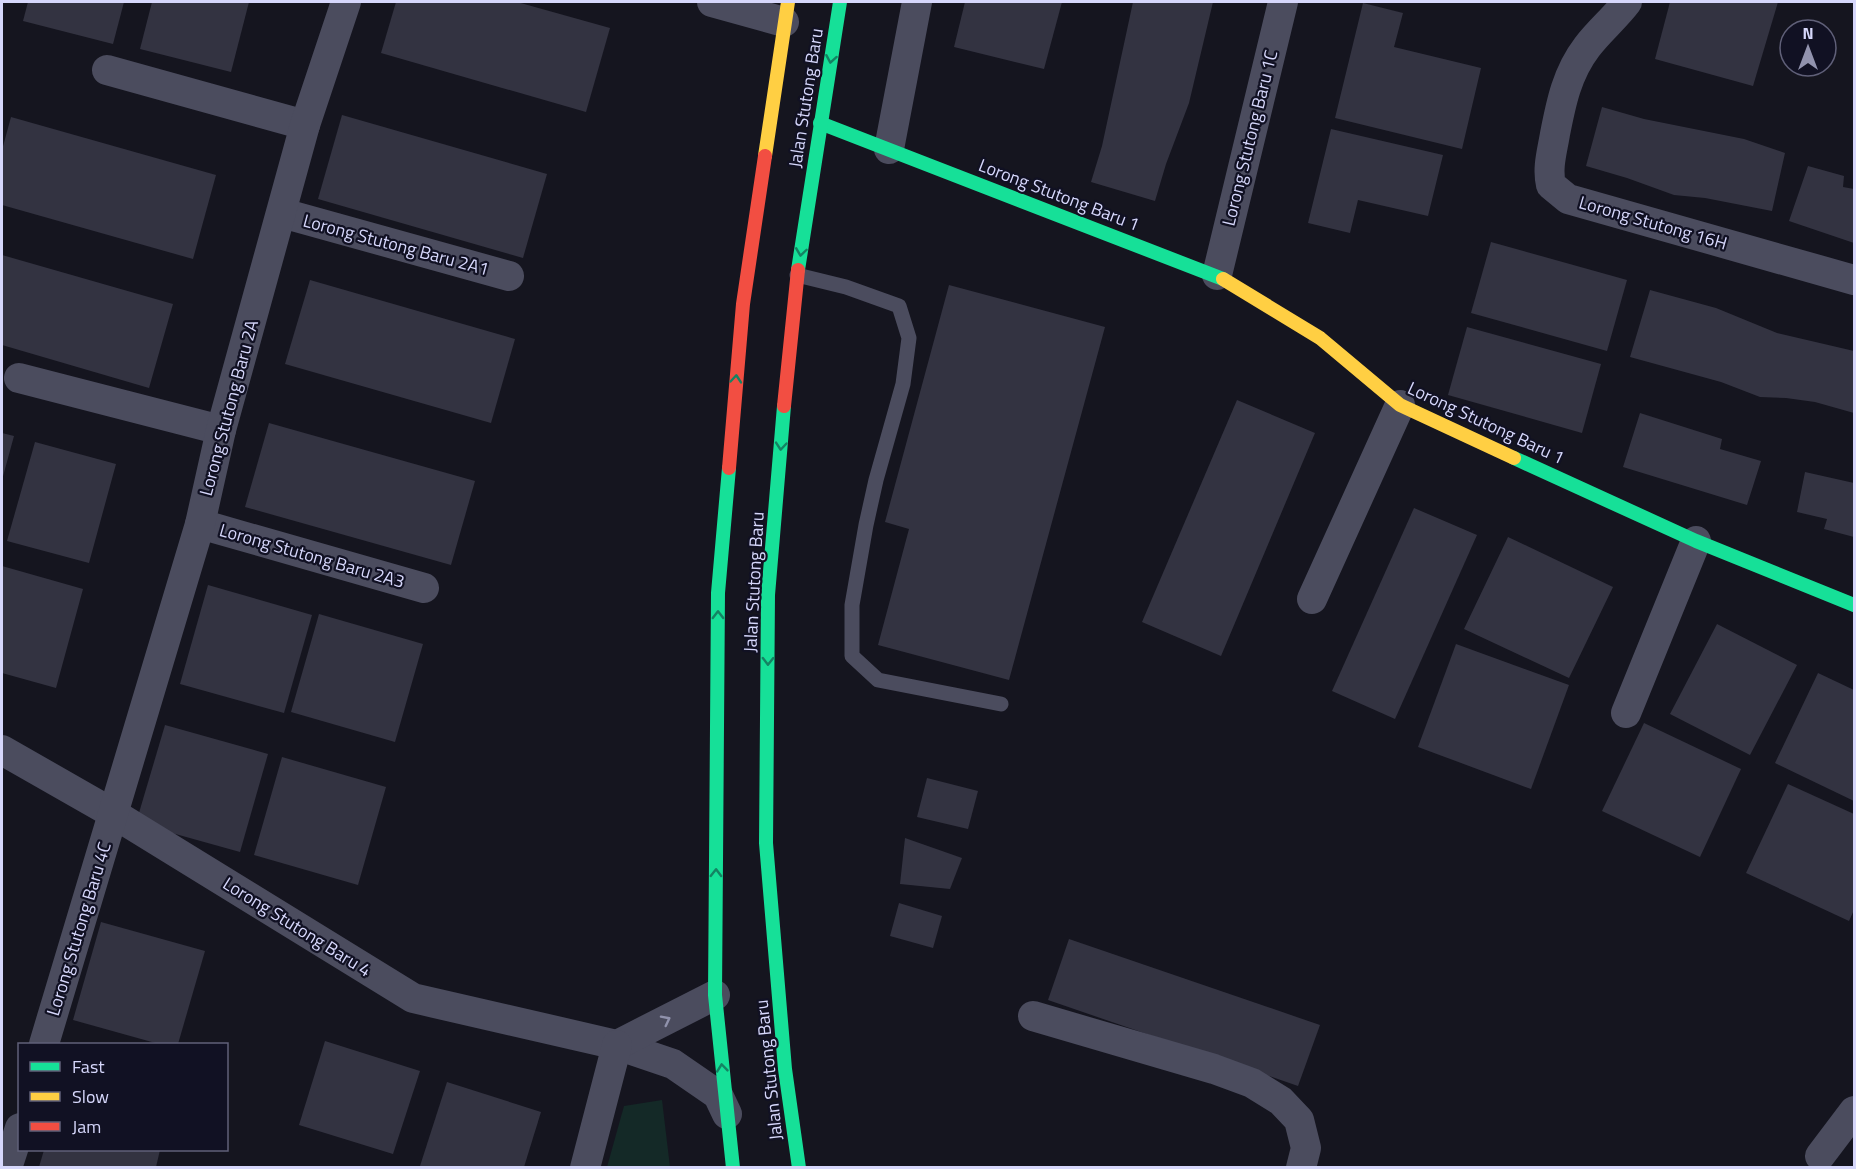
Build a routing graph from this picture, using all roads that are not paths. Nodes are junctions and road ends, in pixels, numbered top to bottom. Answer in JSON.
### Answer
{"nodes":[{"id":1,"x":346,"y":2,"type":"edge"},
{"id":2,"x":712,"y":2,"type":"edge"},
{"id":3,"x":840,"y":2,"type":"edge"},
{"id":4,"x":917,"y":2,"type":"edge"},
{"id":5,"x":1283,"y":2,"type":"edge"},
{"id":6,"x":1628,"y":2,"type":"edge"},
{"id":7,"x":786,"y":12,"type":"edge"},
{"id":8,"x":107,"y":70,"type":"dead end"},
{"id":9,"x":820,"y":123,"type":"junction"},
{"id":10,"x":305,"y":125,"type":"junction"},
{"id":11,"x":889,"y":149,"type":"junction"},
{"id":12,"x":282,"y":213,"type":"junction"},
{"id":13,"x":797,"y":275,"type":"junction"},
{"id":14,"x":1217,"y":275,"type":"junction"},
{"id":15,"x":509,"y":276,"type":"dead end"},
{"id":16,"x":1854,"y":280,"type":"edge"},
{"id":17,"x":19,"y":378,"type":"dead end"},
{"id":18,"x":1400,"y":405,"type":"junction"},
{"id":19,"x":221,"y":430,"type":"junction"},
{"id":20,"x":200,"y":524,"type":"junction"},
{"id":21,"x":1696,"y":541,"type":"junction"},
{"id":22,"x":424,"y":588,"type":"dead end"},
{"id":23,"x":1312,"y":599,"type":"dead end"},
{"id":24,"x":1854,"y":605,"type":"edge"},
{"id":25,"x":1001,"y":704,"type":"dead end"},
{"id":26,"x":1626,"y":713,"type":"dead end"},
{"id":27,"x":2,"y":750,"type":"edge"},
{"id":28,"x":114,"y":814,"type":"junction"},
{"id":29,"x":715,"y":995,"type":"junction"},
{"id":30,"x":1034,"y":1016,"type":"dead end"},
{"id":31,"x":45,"y":1043,"type":"edge"},
{"id":32,"x":617,"y":1045,"type":"junction"},
{"id":33,"x":1854,"y":1111,"type":"edge"},
{"id":34,"x":727,"y":1114,"type":"junction"},
{"id":35,"x":18,"y":1134,"type":"edge"},
{"id":36,"x":1820,"y":1156,"type":"dead end"},
{"id":37,"x":8,"y":1167,"type":"edge"},
{"id":38,"x":585,"y":1167,"type":"edge"},
{"id":39,"x":733,"y":1167,"type":"edge"},
{"id":40,"x":799,"y":1167,"type":"edge"},
{"id":41,"x":1301,"y":1167,"type":"edge"}],
"edges":[{"from":1,"to":10,"type":"street","name":"Lorong Stutong Baru 2A"},
{"from":2,"to":7,"type":"street"},
{"from":3,"to":9,"type":"main road","name":"Jalan Stutong Baru","one_way":true},
{"from":4,"to":11,"type":"street"},
{"from":5,"to":14,"type":"street","name":"Lorong Stutong Baru 1C"},
{"from":6,"to":16,"type":"street","name":"Lorong Stutong 16H"},
{"from":29,"to":7,"type":"main road","name":"Jalan Stutong Baru","one_way":true},
{"from":8,"to":10,"type":"street"},
{"from":9,"to":11,"type":"main road","name":"Lorong Stutong Baru 1"},
{"from":9,"to":13,"type":"main road","name":"Jalan Stutong Baru","one_way":true},
{"from":10,"to":12,"type":"street","name":"Lorong Stutong Baru 2A"},
{"from":11,"to":14,"type":"main road","name":"Lorong Stutong Baru 1"},
{"from":12,"to":15,"type":"street","name":"Lorong Stutong Baru 2A1"},
{"from":12,"to":19,"type":"street","name":"Lorong Stutong Baru 2A"},
{"from":13,"to":25,"type":"lane"},
{"from":13,"to":40,"type":"main road","name":"Jalan Stutong Baru","one_way":true},
{"from":14,"to":18,"type":"main road","name":"Lorong Stutong Baru 1"},
{"from":17,"to":19,"type":"street"},
{"from":18,"to":21,"type":"main road","name":"Lorong Stutong Baru 1"},
{"from":18,"to":23,"type":"street"},
{"from":19,"to":20,"type":"street","name":"Lorong Stutong Baru 2A"},
{"from":20,"to":22,"type":"street","name":"Lorong Stutong Baru 2A3"},
{"from":20,"to":28,"type":"street","name":"Lorong Stutong Baru 2A"},
{"from":21,"to":24,"type":"main road","name":"Lorong Stutong Baru 1"},
{"from":21,"to":26,"type":"street"},
{"from":27,"to":28,"type":"street","name":"Lorong Stutong Baru 4"},
{"from":28,"to":31,"type":"street","name":"Lorong Stutong Baru 4C"},
{"from":28,"to":32,"type":"street","name":"Lorong Stutong Baru 4"},
{"from":32,"to":29,"type":"street","one_way":true},
{"from":34,"to":29,"type":"main road","name":"Jalan Stutong Baru","one_way":true},
{"from":30,"to":41,"type":"street"},
{"from":32,"to":34,"type":"street","name":"Lorong Stutong Baru 4"},
{"from":32,"to":38,"type":"street"},
{"from":33,"to":36,"type":"street"},
{"from":34,"to":39,"type":"main road","name":"Jalan Stutong Baru"},
{"from":35,"to":37,"type":"street"}]}
